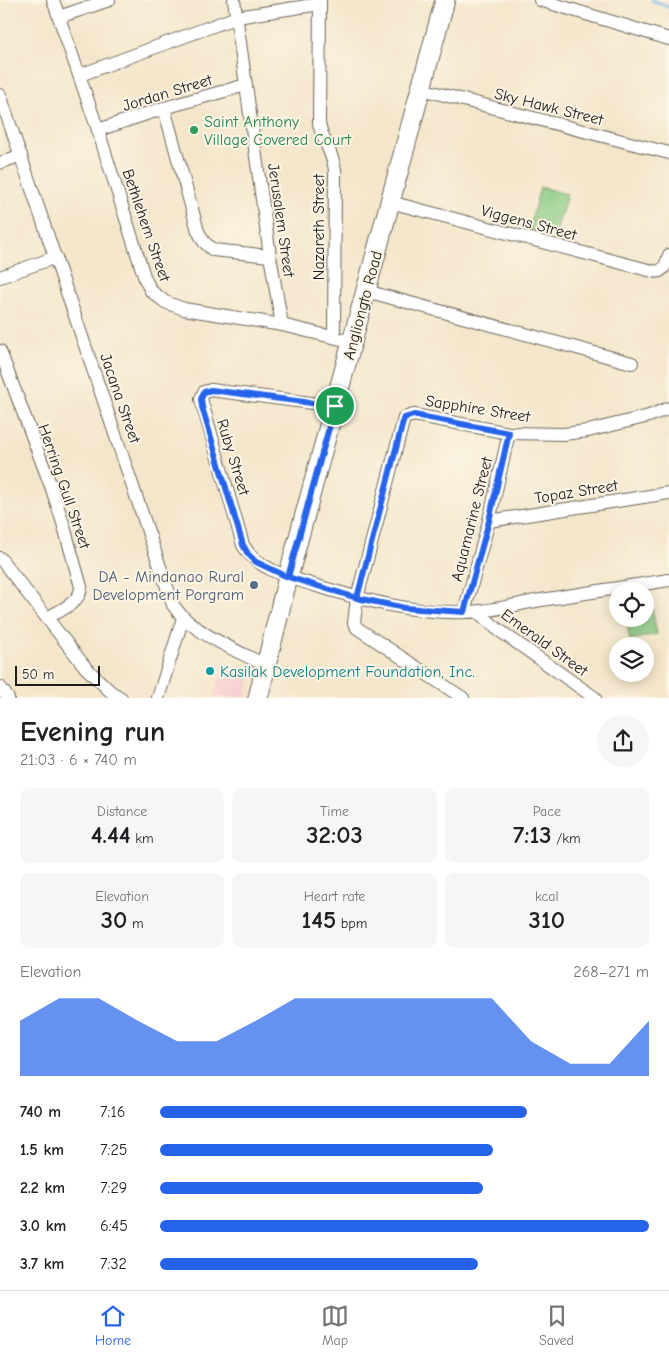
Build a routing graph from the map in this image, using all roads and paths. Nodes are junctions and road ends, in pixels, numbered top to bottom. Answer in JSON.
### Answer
{"nodes":[{"id":1,"x":53,"y":0,"type":"edge"},
{"id":2,"x":109,"y":0,"type":"edge"},
{"id":3,"x":234,"y":0,"type":"edge"},
{"id":4,"x":445,"y":0,"type":"edge"},
{"id":5,"x":540,"y":0,"type":"edge"},
{"id":6,"x":320,"y":2,"type":"edge"},
{"id":7,"x":59,"y":17,"type":"junction"},
{"id":8,"x":237,"y":17,"type":"junction"},
{"id":9,"x":669,"y":39,"type":"edge"},
{"id":10,"x":80,"y":75,"type":"junction"},
{"id":11,"x":246,"y":85,"type":"junction"},
{"id":12,"x":420,"y":90,"type":"junction"},
{"id":13,"x":0,"y":95,"type":"edge"},
{"id":14,"x":164,"y":108,"type":"junction"},
{"id":15,"x":98,"y":130,"type":"junction"},
{"id":16,"x":669,"y":153,"type":"edge"},
{"id":17,"x":21,"y":156,"type":"junction"},
{"id":18,"x":0,"y":163,"type":"edge"},
{"id":19,"x":390,"y":202,"type":"junction"},
{"id":20,"x":669,"y":255,"type":"edge"},
{"id":21,"x":270,"y":256,"type":"junction"},
{"id":22,"x":56,"y":257,"type":"junction"},
{"id":23,"x":0,"y":277,"type":"edge"},
{"id":24,"x":366,"y":291,"type":"junction"},
{"id":25,"x":282,"y":325,"type":"junction"},
{"id":26,"x":334,"y":337,"type":"junction"},
{"id":27,"x":353,"y":342,"type":"junction"},
{"id":28,"x":0,"y":351,"type":"edge"},
{"id":29,"x":632,"y":363,"type":"dead end"},
{"id":30,"x":335,"y":406,"type":"junction"},
{"id":31,"x":669,"y":408,"type":"edge"},
{"id":32,"x":509,"y":433,"type":"junction"},
{"id":33,"x":669,"y":493,"type":"edge"},
{"id":34,"x":489,"y":521,"type":"junction"},
{"id":35,"x":0,"y":558,"type":"edge"},
{"id":36,"x":288,"y":577,"type":"junction"},
{"id":37,"x":669,"y":580,"type":"edge"},
{"id":38,"x":357,"y":598,"type":"junction"},
{"id":39,"x":464,"y":612,"type":"junction"},
{"id":40,"x":478,"y":612,"type":"junction"},
{"id":41,"x":47,"y":618,"type":"junction"},
{"id":42,"x":183,"y":618,"type":"junction"},
{"id":43,"x":267,"y":666,"type":"junction"},
{"id":44,"x":0,"y":687,"type":"edge"},
{"id":45,"x":8,"y":698,"type":"edge"},
{"id":46,"x":121,"y":698,"type":"edge"},
{"id":47,"x":158,"y":698,"type":"edge"},
{"id":48,"x":258,"y":698,"type":"edge"},
{"id":49,"x":463,"y":698,"type":"edge"},
{"id":50,"x":595,"y":698,"type":"edge"}],
"edges":[{"from":1,"to":7,"type":"street","name":"Bethlehem Street"},
{"from":2,"to":7,"type":"street"},
{"from":3,"to":8,"type":"street","name":"Jerusalem Street"},
{"from":4,"to":12,"type":"main road","name":"Angliongto Road"},
{"from":5,"to":9,"type":"street"},
{"from":6,"to":8,"type":"street"},
{"from":6,"to":26,"type":"street","name":"Nazareth Street"},
{"from":7,"to":10,"type":"street","name":"Bethlehem Street"},
{"from":8,"to":10,"type":"street"},
{"from":8,"to":11,"type":"street","name":"Jerusalem Street"},
{"from":10,"to":15,"type":"street","name":"Bethlehem Street"},
{"from":11,"to":14,"type":"street","name":"Jordan Street"},
{"from":11,"to":21,"type":"street","name":"Jerusalem Street"},
{"from":12,"to":16,"type":"street","name":"Sky Hawk Street"},
{"from":12,"to":19,"type":"main road","name":"Angliongto Road"},
{"from":13,"to":17,"type":"street","name":"Jacana Street"},
{"from":14,"to":15,"type":"street","name":"Jordan Street"},
{"from":14,"to":21,"type":"street"},
{"from":15,"to":25,"type":"street","name":"Bethlehem Street"},
{"from":17,"to":18,"type":"street"},
{"from":17,"to":22,"type":"street","name":"Jacana Street"},
{"from":19,"to":20,"type":"street","name":"Viggens Street"},
{"from":19,"to":24,"type":"main road","name":"Angliongto Road"},
{"from":21,"to":25,"type":"street","name":"Jerusalem Street"},
{"from":22,"to":23,"type":"street"},
{"from":22,"to":42,"type":"street","name":"Jacana Street"},
{"from":24,"to":27,"type":"main road","name":"Angliongto Road"},
{"from":24,"to":29,"type":"street"},
{"from":25,"to":26,"type":"street","name":"Bethlehem Street"},
{"from":26,"to":27,"type":"street","name":"Bethlehem Street"},
{"from":27,"to":30,"type":"main road","name":"Angliongto Road"},
{"from":28,"to":41,"type":"street","name":"Herring Gull Street"},
{"from":30,"to":36,"type":"main road","name":"Angliongto Road"},
{"from":30,"to":36,"type":"street","name":"Ruby Street"},
{"from":31,"to":32,"type":"street","name":"Sapphire Street"},
{"from":32,"to":34,"type":"street","name":"Aquamarine Street"},
{"from":32,"to":38,"type":"street","name":"Sapphire Street"},
{"from":33,"to":34,"type":"street","name":"Topaz Street"},
{"from":34,"to":39,"type":"street","name":"Aquamarine Street"},
{"from":35,"to":41,"type":"street"},
{"from":36,"to":38,"type":"street"},
{"from":36,"to":43,"type":"main road","name":"Angliongto Road"},
{"from":37,"to":40,"type":"street"},
{"from":38,"to":39,"type":"street"},
{"from":38,"to":49,"type":"street"},
{"from":39,"to":40,"type":"street"},
{"from":40,"to":50,"type":"street","name":"Emerald Street"},
{"from":41,"to":46,"type":"street"},
{"from":42,"to":43,"type":"street","name":"Jacana Street"},
{"from":42,"to":47,"type":"street"},
{"from":43,"to":48,"type":"main road","name":"Angliongto Road"},
{"from":44,"to":45,"type":"street"}]}
